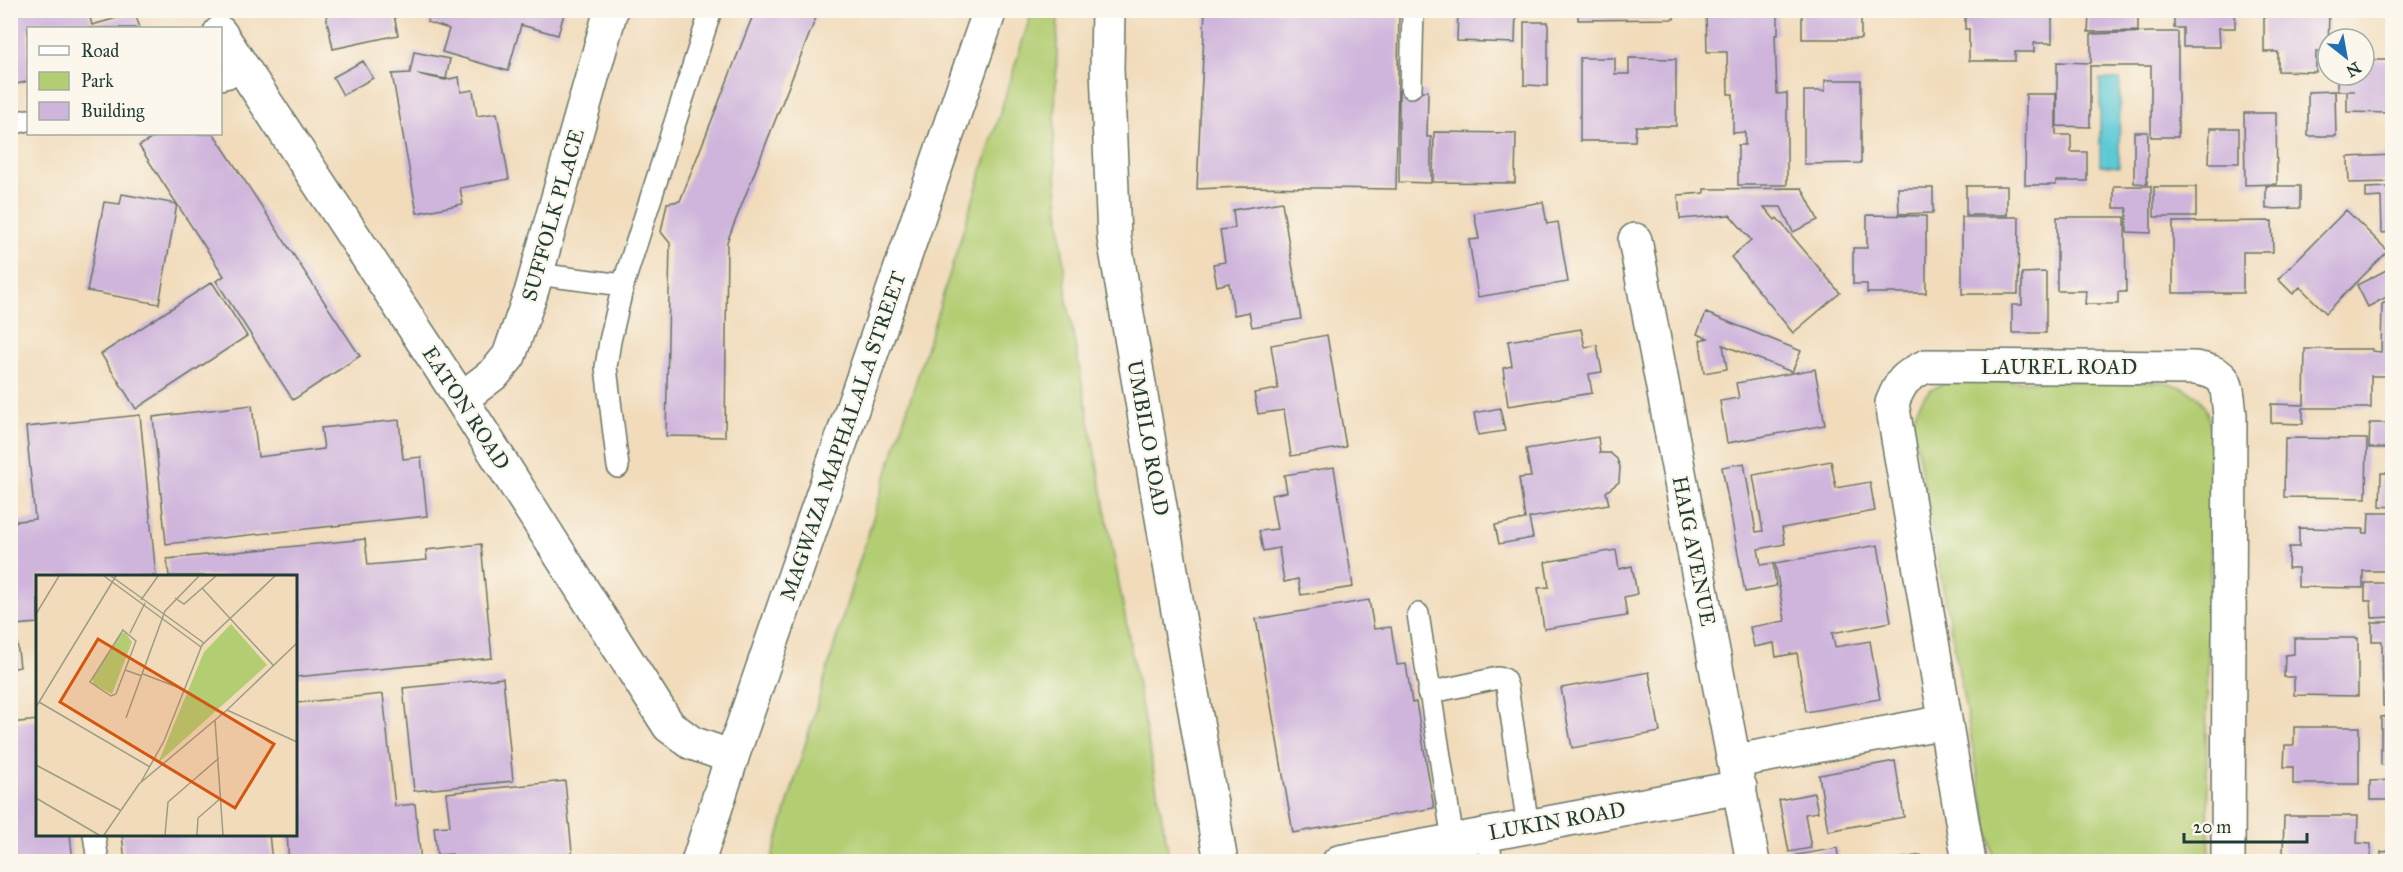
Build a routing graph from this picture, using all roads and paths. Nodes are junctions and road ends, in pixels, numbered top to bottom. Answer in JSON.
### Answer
{"nodes":[{"id":1,"x":206,"y":10,"type":"edge"},
{"id":2,"x":611,"y":10,"type":"edge"},
{"id":3,"x":711,"y":10,"type":"edge"},
{"id":4,"x":990,"y":10,"type":"edge"},
{"id":5,"x":1108,"y":10,"type":"edge"},
{"id":6,"x":1413,"y":10,"type":"edge"},
{"id":7,"x":216,"y":27,"type":"edge"},
{"id":8,"x":222,"y":40,"type":"edge"},
{"id":9,"x":233,"y":76,"type":"edge"},
{"id":10,"x":1411,"y":87,"type":"dead end"},
{"id":11,"x":27,"y":120,"type":"edge"},
{"id":12,"x":10,"y":124,"type":"edge"},
{"id":13,"x":1635,"y":240,"type":"dead end"},
{"id":14,"x":536,"y":274,"type":"junction"},
{"id":15,"x":623,"y":285,"type":"junction"},
{"id":16,"x":461,"y":399,"type":"junction"},
{"id":17,"x":618,"y":467,"type":"dead end"},
{"id":18,"x":1418,"y":614,"type":"dead end"},
{"id":19,"x":1428,"y":693,"type":"junction"},
{"id":20,"x":1945,"y":722,"type":"junction"},
{"id":21,"x":732,"y":757,"type":"junction"},
{"id":22,"x":1738,"y":774,"type":"junction"},
{"id":23,"x":1528,"y":826,"type":"junction"},
{"id":24,"x":94,"y":836,"type":"edge"},
{"id":25,"x":1454,"y":841,"type":"junction"},
{"id":26,"x":1490,"y":848,"type":"edge"},
{"id":27,"x":98,"y":861,"type":"edge"},
{"id":28,"x":698,"y":861,"type":"edge"},
{"id":29,"x":1221,"y":861,"type":"edge"},
{"id":30,"x":1339,"y":861,"type":"edge"},
{"id":31,"x":1753,"y":861,"type":"edge"},
{"id":32,"x":1969,"y":861,"type":"edge"},
{"id":33,"x":2228,"y":861,"type":"edge"}],
"edges":[{"from":1,"to":7,"type":"street"},
{"from":2,"to":14,"type":"street","name":"SUFFOLK PLACE"},
{"from":3,"to":15,"type":"lane"},
{"from":4,"to":21,"type":"street","name":"MAGWAZA MAPHALALA STREET"},
{"from":5,"to":29,"type":"street","name":"UMBILO ROAD"},
{"from":6,"to":10,"type":"lane"},
{"from":8,"to":9,"type":"street","name":"EATON ROAD"},
{"from":9,"to":16,"type":"street","name":"EATON ROAD"},
{"from":11,"to":12,"type":"lane"},
{"from":13,"to":22,"type":"street","name":"HAIG AVENUE"},
{"from":14,"to":15,"type":"lane"},
{"from":14,"to":16,"type":"street","name":"SUFFOLK PLACE"},
{"from":15,"to":17,"type":"lane"},
{"from":16,"to":21,"type":"street","name":"EATON ROAD"},
{"from":18,"to":19,"type":"lane"},
{"from":19,"to":23,"type":"lane"},
{"from":19,"to":25,"type":"lane"},
{"from":20,"to":22,"type":"street","name":"LUKIN ROAD"},
{"from":20,"to":32,"type":"street","name":"LAUREL ROAD"},
{"from":20,"to":33,"type":"street","name":"LAUREL ROAD"},
{"from":21,"to":28,"type":"street","name":"MAGWAZA MAPHALALA STREET"},
{"from":22,"to":23,"type":"street","name":"LUKIN ROAD"},
{"from":22,"to":31,"type":"street","name":"HAIG AVENUE"},
{"from":23,"to":26,"type":"street","name":"LUKIN ROAD"},
{"from":24,"to":27,"type":"lane"},
{"from":25,"to":26,"type":"street","name":"LUKIN ROAD"},
{"from":25,"to":30,"type":"street","name":"LUKIN ROAD"}]}
